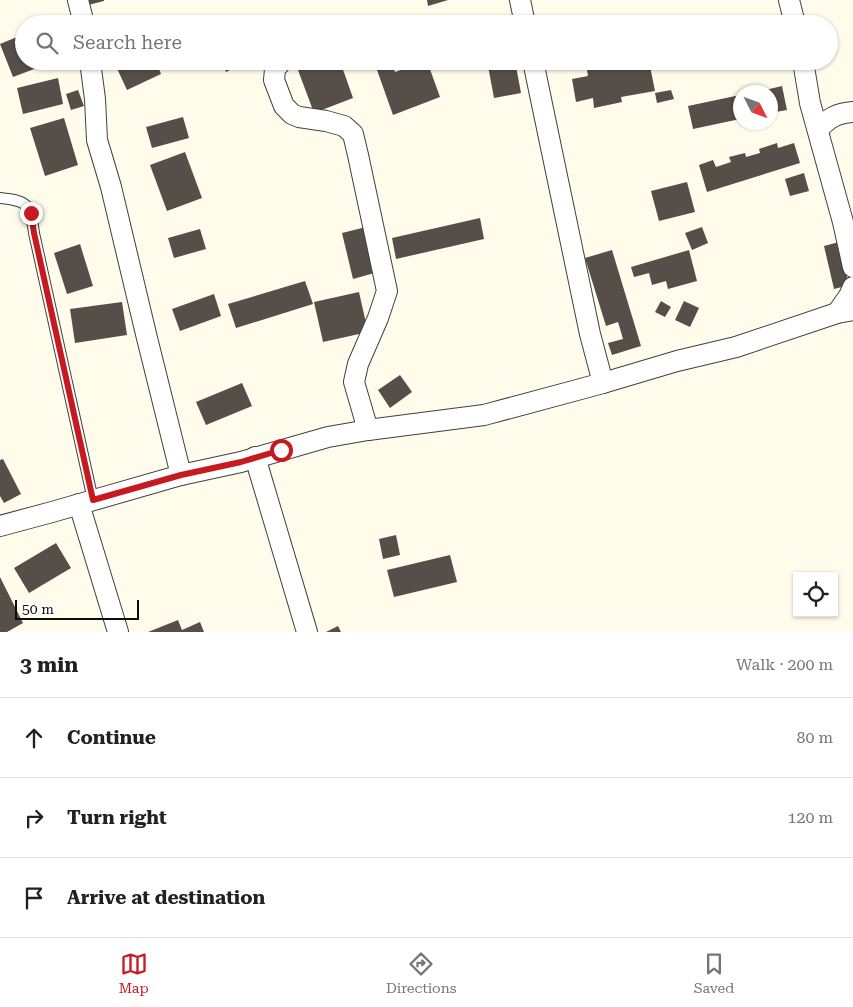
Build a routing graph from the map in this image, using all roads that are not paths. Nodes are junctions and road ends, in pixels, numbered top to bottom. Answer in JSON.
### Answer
{"nodes":[{"id":1,"x":78,"y":0,"type":"edge"},
{"id":2,"x":520,"y":0,"type":"edge"},
{"id":3,"x":789,"y":0,"type":"edge"},
{"id":4,"x":82,"y":15,"type":"edge"},
{"id":5,"x":523,"y":15,"type":"edge"},
{"id":6,"x":793,"y":15,"type":"edge"},
{"id":7,"x":91,"y":70,"type":"edge"},
{"id":8,"x":275,"y":70,"type":"edge"},
{"id":9,"x":535,"y":70,"type":"edge"},
{"id":10,"x":804,"y":70,"type":"edge"},
{"id":11,"x":853,"y":112,"type":"edge"},
{"id":12,"x":818,"y":130,"type":"junction"},
{"id":13,"x":0,"y":198,"type":"edge"},
{"id":14,"x":853,"y":267,"type":"edge"},
{"id":15,"x":853,"y":287,"type":"edge"},
{"id":16,"x":845,"y":312,"type":"edge"},
{"id":17,"x":603,"y":383,"type":"junction"},
{"id":18,"x":368,"y":430,"type":"junction"},
{"id":19,"x":255,"y":457,"type":"junction"},
{"id":20,"x":181,"y":475,"type":"junction"},
{"id":21,"x":86,"y":502,"type":"junction"},
{"id":22,"x":0,"y":526,"type":"edge"},
{"id":23,"x":118,"y":632,"type":"edge"},
{"id":24,"x":308,"y":632,"type":"edge"}],
"edges":[{"from":1,"to":4,"type":"street"},
{"from":2,"to":5,"type":"street"},
{"from":3,"to":6,"type":"street"},
{"from":7,"to":20,"type":"street"},
{"from":8,"to":18,"type":"street"},
{"from":9,"to":17,"type":"street"},
{"from":10,"to":12,"type":"street"},
{"from":11,"to":12,"type":"street"},
{"from":12,"to":14,"type":"street"},
{"from":13,"to":21,"type":"lane"},
{"from":15,"to":16,"type":"street"},
{"from":16,"to":17,"type":"street"},
{"from":17,"to":18,"type":"street"},
{"from":18,"to":19,"type":"street"},
{"from":19,"to":20,"type":"street"},
{"from":19,"to":24,"type":"street"},
{"from":20,"to":21,"type":"street"},
{"from":21,"to":22,"type":"street"},
{"from":21,"to":23,"type":"street"}]}
